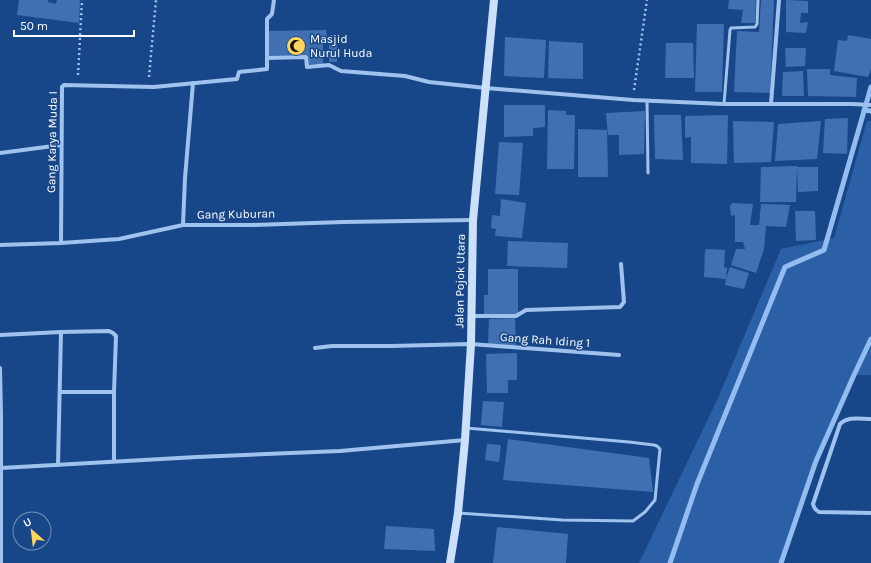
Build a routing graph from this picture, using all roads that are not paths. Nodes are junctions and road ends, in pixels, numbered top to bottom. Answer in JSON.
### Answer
{"nodes":[{"id":1,"x":274,"y":0,"type":"edge"},
{"id":2,"x":494,"y":0,"type":"edge"},
{"id":3,"x":758,"y":0,"type":"edge"},
{"id":4,"x":779,"y":0,"type":"edge"},
{"id":5,"x":267,"y":58,"type":"junction"},
{"id":6,"x":193,"y":83,"type":"junction"},
{"id":7,"x":486,"y":88,"type":"junction"},
{"id":8,"x":647,"y":101,"type":"junction"},
{"id":9,"x":724,"y":104,"type":"junction"},
{"id":10,"x":771,"y":104,"type":"junction"},
{"id":11,"x":871,"y":105,"type":"edge"},
{"id":12,"x":61,"y":146,"type":"junction"},
{"id":13,"x":0,"y":153,"type":"edge"},
{"id":14,"x":648,"y":173,"type":"dead end"},
{"id":15,"x":473,"y":220,"type":"junction"},
{"id":16,"x":183,"y":225,"type":"junction"},
{"id":17,"x":61,"y":243,"type":"junction"},
{"id":18,"x":0,"y":245,"type":"edge"},
{"id":19,"x":621,"y":264,"type":"dead end"},
{"id":20,"x":472,"y":316,"type":"junction"},
{"id":21,"x":60,"y":332,"type":"junction"},
{"id":22,"x":0,"y":335,"type":"edge"},
{"id":23,"x":470,"y":344,"type":"junction"},
{"id":24,"x":315,"y":348,"type":"dead end"},
{"id":25,"x":619,"y":355,"type":"dead end"},
{"id":26,"x":0,"y":368,"type":"edge"},
{"id":27,"x":60,"y":392,"type":"junction"},
{"id":28,"x":114,"y":392,"type":"junction"},
{"id":29,"x":1,"y":415,"type":"edge"},
{"id":30,"x":871,"y":419,"type":"edge"},
{"id":31,"x":466,"y":428,"type":"junction"},
{"id":32,"x":465,"y":440,"type":"junction"},
{"id":33,"x":114,"y":461,"type":"junction"},
{"id":34,"x":58,"y":465,"type":"junction"},
{"id":35,"x":2,"y":468,"type":"junction"},
{"id":36,"x":458,"y":513,"type":"junction"},
{"id":37,"x":871,"y":513,"type":"edge"},
{"id":38,"x":1,"y":563,"type":"edge"},
{"id":39,"x":450,"y":563,"type":"edge"}],
"edges":[{"from":1,"to":5,"type":"street"},
{"from":2,"to":7,"type":"main road","name":"Jalan Pojok Utara"},
{"from":3,"to":9,"type":"lane"},
{"from":4,"to":10,"type":"street"},
{"from":5,"to":6,"type":"street","name":"Gang Karya Muda I"},
{"from":5,"to":7,"type":"street"},
{"from":6,"to":12,"type":"street","name":"Gang Karya Muda I"},
{"from":6,"to":16,"type":"street"},
{"from":7,"to":8,"type":"street"},
{"from":7,"to":15,"type":"main road","name":"Jalan Pojok Utara"},
{"from":8,"to":9,"type":"street"},
{"from":8,"to":14,"type":"lane"},
{"from":9,"to":10,"type":"street"},
{"from":10,"to":11,"type":"street"},
{"from":12,"to":13,"type":"street"},
{"from":12,"to":17,"type":"street","name":"Gang Karya Muda I"},
{"from":15,"to":16,"type":"street","name":"Gang Kuburan"},
{"from":15,"to":20,"type":"main road","name":"Jalan Pojok Utara"},
{"from":16,"to":17,"type":"street","name":"Gang Kuburan"},
{"from":17,"to":18,"type":"street","name":"Gang Kuburan"},
{"from":19,"to":20,"type":"street"},
{"from":20,"to":23,"type":"main road","name":"Jalan Pojok Utara"},
{"from":21,"to":22,"type":"street"},
{"from":21,"to":27,"type":"street"},
{"from":21,"to":28,"type":"street"},
{"from":23,"to":24,"type":"street","name":"Gang Rah Iding 1"},
{"from":23,"to":25,"type":"street","name":"Gang Rah Iding 1"},
{"from":23,"to":31,"type":"main road","name":"Jalan Pojok Utara"},
{"from":26,"to":29,"type":"street"},
{"from":27,"to":28,"type":"street"},
{"from":27,"to":34,"type":"street"},
{"from":28,"to":33,"type":"street"},
{"from":29,"to":35,"type":"street"},
{"from":30,"to":37,"type":"street"},
{"from":31,"to":32,"type":"main road","name":"Jalan Pojok Utara"},
{"from":31,"to":36,"type":"lane"},
{"from":32,"to":33,"type":"street"},
{"from":32,"to":36,"type":"main road","name":"Jalan Pojok Utara"},
{"from":33,"to":34,"type":"street"},
{"from":34,"to":35,"type":"street"},
{"from":35,"to":38,"type":"street"},
{"from":36,"to":39,"type":"main road","name":"Jalan Pojok Utara"}]}
